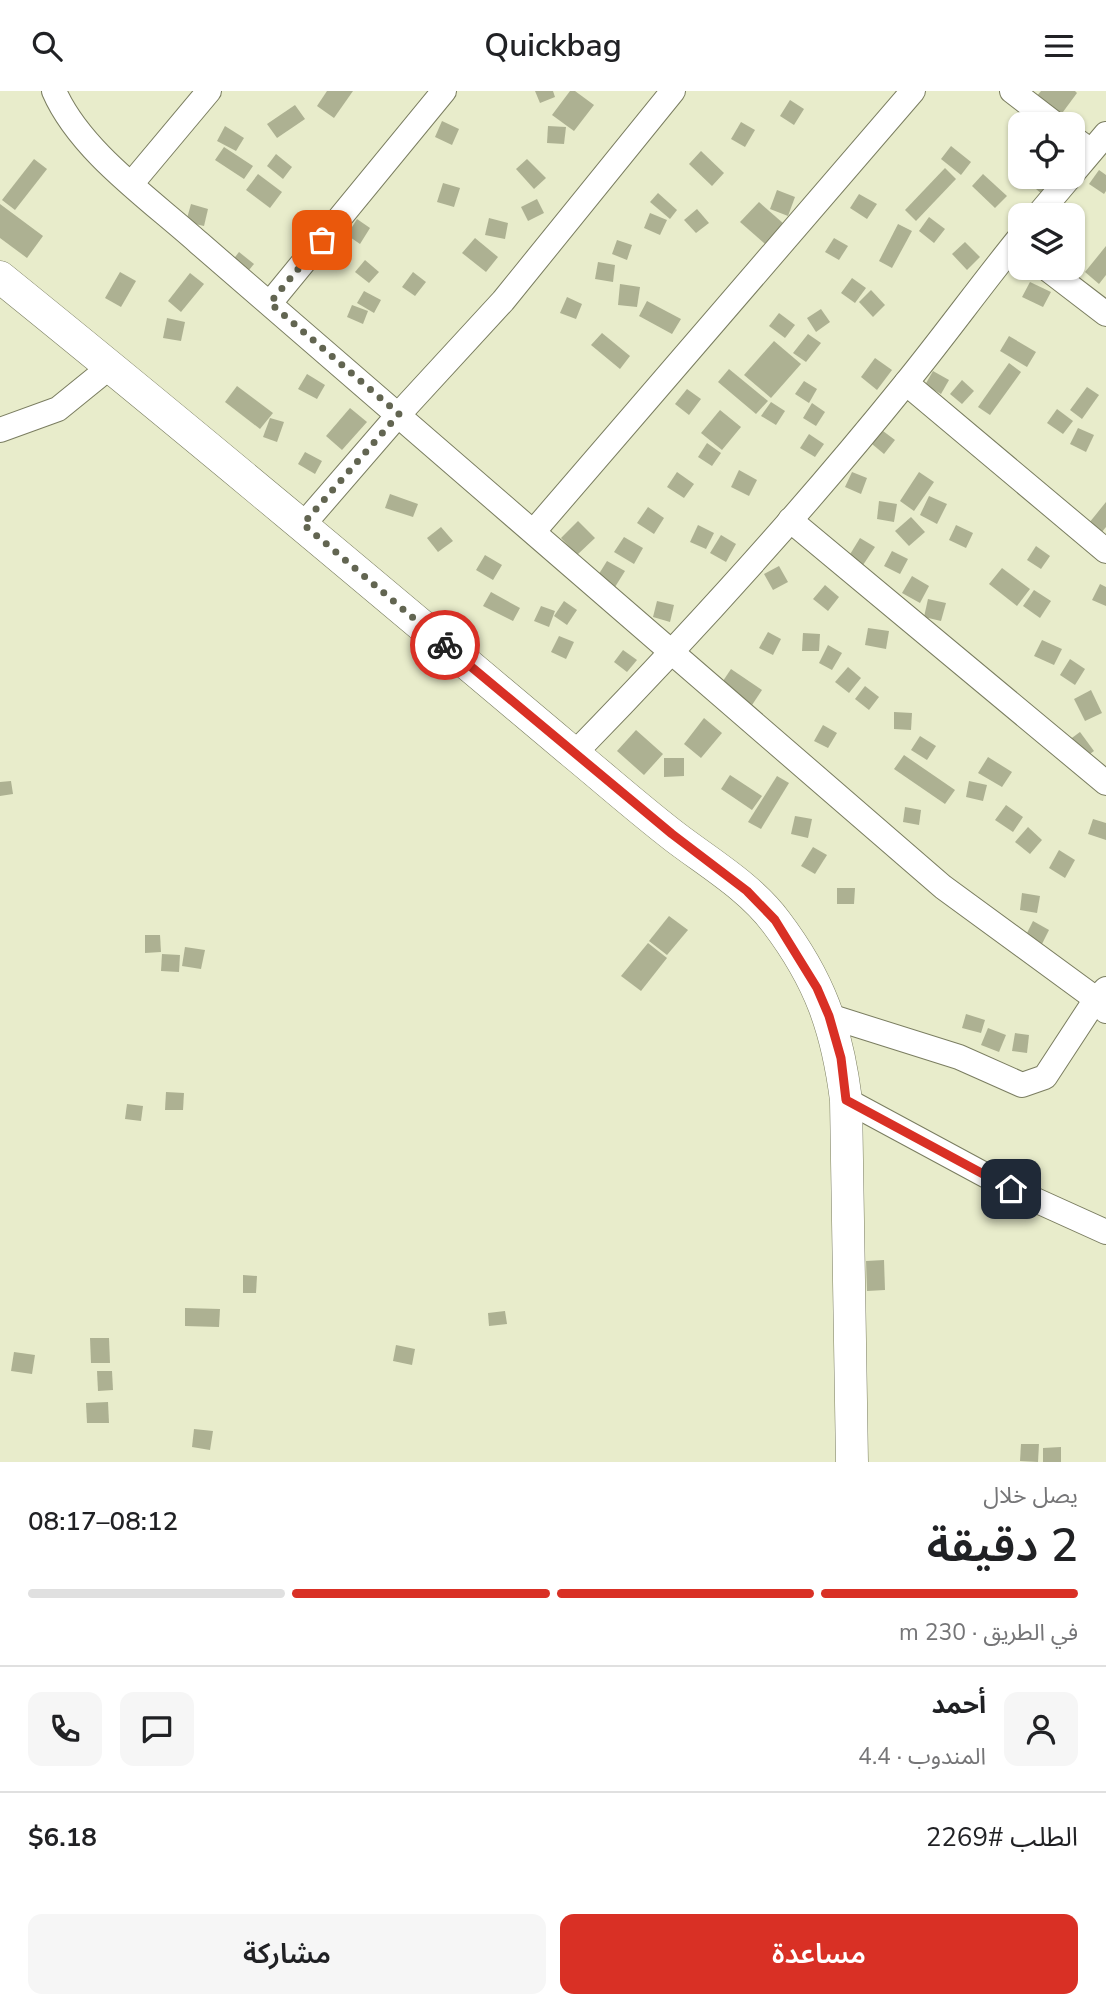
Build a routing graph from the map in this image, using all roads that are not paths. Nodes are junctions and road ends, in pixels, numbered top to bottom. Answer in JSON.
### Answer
{"nodes":[{"id":1,"x":54,"y":91,"type":"edge"},
{"id":2,"x":209,"y":91,"type":"edge"},
{"id":3,"x":444,"y":91,"type":"edge"},
{"id":4,"x":673,"y":91,"type":"edge"},
{"id":5,"x":913,"y":91,"type":"edge"},
{"id":6,"x":1012,"y":91,"type":"edge"},
{"id":7,"x":1039,"y":112,"type":"edge"},
{"id":8,"x":132,"y":183,"type":"junction"},
{"id":9,"x":1059,"y":189,"type":"edge"},
{"id":10,"x":1048,"y":203,"type":"edge"},
{"id":11,"x":1008,"y":256,"type":"edge"},
{"id":12,"x":0,"y":277,"type":"edge"},
{"id":13,"x":1062,"y":280,"type":"edge"},
{"id":14,"x":270,"y":303,"type":"junction"},
{"id":15,"x":1106,"y":314,"type":"edge"},
{"id":16,"x":111,"y":366,"type":"junction"},
{"id":17,"x":906,"y":383,"type":"junction"},
{"id":18,"x":399,"y":414,"type":"junction"},
{"id":19,"x":0,"y":430,"type":"edge"},
{"id":20,"x":790,"y":520,"type":"junction"},
{"id":21,"x":303,"y":524,"type":"junction"},
{"id":22,"x":534,"y":531,"type":"junction"},
{"id":23,"x":1106,"y":551,"type":"edge"},
{"id":24,"x":672,"y":653,"type":"junction"},
{"id":25,"x":575,"y":754,"type":"junction"},
{"id":26,"x":1106,"y":783,"type":"edge"},
{"id":27,"x":1103,"y":1000,"type":"edge"},
{"id":28,"x":829,"y":1016,"type":"junction"},
{"id":29,"x":846,"y":1100,"type":"junction"},
{"id":30,"x":1106,"y":1232,"type":"edge"},
{"id":31,"x":852,"y":1462,"type":"edge"}],
"edges":[{"from":1,"to":8,"type":"street"},
{"from":2,"to":8,"type":"street"},
{"from":3,"to":14,"type":"street"},
{"from":4,"to":18,"type":"street"},
{"from":5,"to":22,"type":"street"},
{"from":6,"to":7,"type":"street"},
{"from":8,"to":14,"type":"street"},
{"from":9,"to":10,"type":"street"},
{"from":11,"to":17,"type":"street"},
{"from":12,"to":16,"type":"main road"},
{"from":13,"to":15,"type":"street"},
{"from":14,"to":18,"type":"street"},
{"from":16,"to":19,"type":"street"},
{"from":16,"to":21,"type":"main road"},
{"from":17,"to":20,"type":"street"},
{"from":17,"to":23,"type":"street"},
{"from":18,"to":21,"type":"street"},
{"from":18,"to":22,"type":"street"},
{"from":20,"to":24,"type":"street"},
{"from":20,"to":26,"type":"street"},
{"from":21,"to":25,"type":"main road"},
{"from":22,"to":24,"type":"street"},
{"from":24,"to":25,"type":"street"},
{"from":24,"to":27,"type":"street"},
{"from":25,"to":28,"type":"main road"},
{"from":27,"to":28,"type":"street"},
{"from":28,"to":29,"type":"main road"},
{"from":29,"to":30,"type":"street"},
{"from":29,"to":31,"type":"main road"}]}
